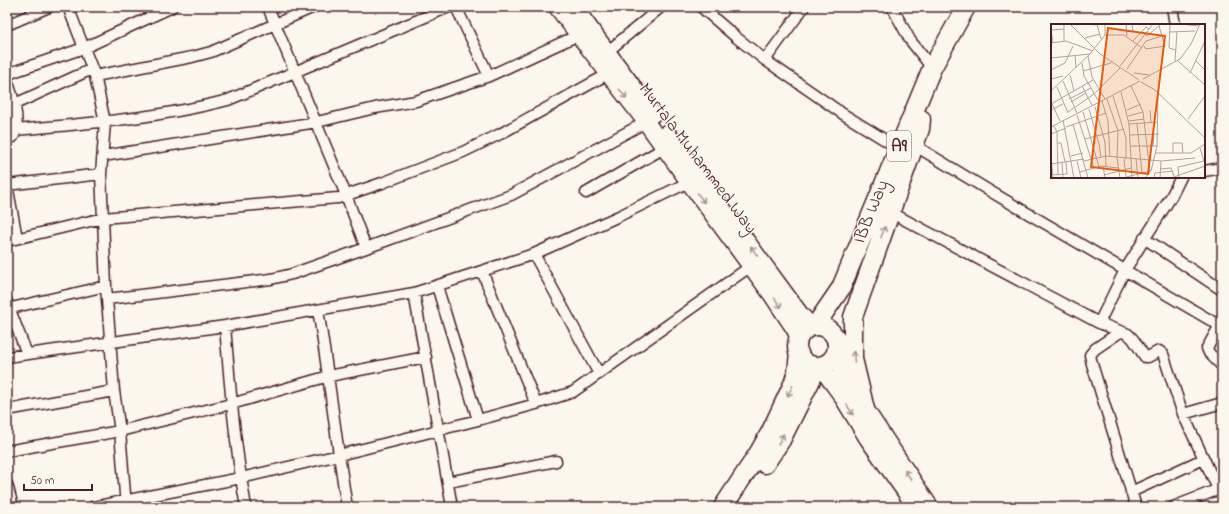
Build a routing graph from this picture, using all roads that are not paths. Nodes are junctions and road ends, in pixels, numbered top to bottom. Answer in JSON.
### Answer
{"nodes":[{"id":1,"x":49,"y":7,"type":"edge"},
{"id":2,"x":68,"y":7,"type":"edge"},
{"id":3,"x":172,"y":7,"type":"edge"},
{"id":4,"x":268,"y":7,"type":"edge"},
{"id":5,"x":314,"y":7,"type":"edge"},
{"id":6,"x":449,"y":7,"type":"edge"},
{"id":7,"x":456,"y":7,"type":"edge"},
{"id":8,"x":558,"y":7,"type":"edge"},
{"id":9,"x":661,"y":7,"type":"edge"},
{"id":10,"x":701,"y":7,"type":"edge"},
{"id":11,"x":804,"y":7,"type":"edge"},
{"id":12,"x":892,"y":7,"type":"edge"},
{"id":13,"x":966,"y":7,"type":"edge"},
{"id":14,"x":1172,"y":7,"type":"edge"},
{"id":15,"x":576,"y":8,"type":"edge"},
{"id":16,"x":274,"y":23,"type":"junction"},
{"id":17,"x":1175,"y":24,"type":"edge"},
{"id":18,"x":7,"y":25,"type":"edge"},
{"id":19,"x":584,"y":32,"type":"junction"},
{"id":20,"x":84,"y":48,"type":"junction"},
{"id":21,"x":607,"y":52,"type":"junction"},
{"id":22,"x":765,"y":60,"type":"junction"},
{"id":23,"x":932,"y":68,"type":"junction"},
{"id":24,"x":94,"y":72,"type":"junction"},
{"id":25,"x":296,"y":72,"type":"junction"},
{"id":26,"x":608,"y":74,"type":"junction"},
{"id":27,"x":7,"y":76,"type":"edge"},
{"id":28,"x":489,"y":76,"type":"junction"},
{"id":29,"x":7,"y":80,"type":"edge"},
{"id":30,"x":12,"y":109,"type":"edge"},
{"id":31,"x":106,"y":122,"type":"junction"},
{"id":32,"x":316,"y":122,"type":"junction"},
{"id":33,"x":646,"y":122,"type":"junction"},
{"id":34,"x":15,"y":130,"type":"junction"},
{"id":35,"x":7,"y":139,"type":"edge"},
{"id":36,"x":906,"y":146,"type":"junction"},
{"id":37,"x":664,"y":148,"type":"junction"},
{"id":38,"x":103,"y":156,"type":"junction"},
{"id":39,"x":1222,"y":168,"type":"edge"},
{"id":40,"x":1205,"y":171,"type":"edge"},
{"id":41,"x":101,"y":174,"type":"junction"},
{"id":42,"x":1180,"y":178,"type":"edge"},
{"id":43,"x":689,"y":182,"type":"junction"},
{"id":44,"x":7,"y":185,"type":"edge"},
{"id":45,"x":586,"y":193,"type":"dead end"},
{"id":46,"x":346,"y":195,"type":"junction"},
{"id":47,"x":890,"y":212,"type":"junction"},
{"id":48,"x":103,"y":218,"type":"junction"},
{"id":49,"x":1144,"y":238,"type":"junction"},
{"id":50,"x":12,"y":240,"type":"edge"},
{"id":51,"x":366,"y":248,"type":"junction"},
{"id":52,"x":534,"y":254,"type":"junction"},
{"id":53,"x":751,"y":266,"type":"junction"},
{"id":54,"x":1125,"y":270,"type":"junction"},
{"id":55,"x":482,"y":271,"type":"junction"},
{"id":56,"x":106,"y":286,"type":"junction"},
{"id":57,"x":436,"y":286,"type":"junction"},
{"id":58,"x":841,"y":288,"type":"junction"},
{"id":59,"x":1222,"y":290,"type":"edge"},
{"id":60,"x":414,"y":293,"type":"junction"},
{"id":61,"x":107,"y":299,"type":"junction"},
{"id":62,"x":8,"y":307,"type":"edge"},
{"id":63,"x":318,"y":310,"type":"junction"},
{"id":64,"x":1099,"y":323,"type":"junction"},
{"id":65,"x":226,"y":326,"type":"junction"},
{"id":66,"x":1221,"y":326,"type":"edge"},
{"id":67,"x":1120,"y":332,"type":"junction"},
{"id":68,"x":806,"y":336,"type":"junction"},
{"id":69,"x":111,"y":342,"type":"junction"},
{"id":70,"x":834,"y":343,"type":"junction"},
{"id":71,"x":27,"y":354,"type":"junction"},
{"id":72,"x":7,"y":357,"type":"edge"},
{"id":73,"x":426,"y":357,"type":"junction"},
{"id":74,"x":818,"y":366,"type":"junction"},
{"id":75,"x":1222,"y":366,"type":"edge"},
{"id":76,"x":599,"y":374,"type":"junction"},
{"id":77,"x":329,"y":376,"type":"junction"},
{"id":78,"x":114,"y":391,"type":"junction"},
{"id":79,"x":1222,"y":403,"type":"edge"},
{"id":80,"x":231,"y":404,"type":"junction"},
{"id":81,"x":536,"y":404,"type":"junction"},
{"id":82,"x":865,"y":409,"type":"junction"},
{"id":83,"x":7,"y":410,"type":"edge"},
{"id":84,"x":1183,"y":414,"type":"junction"},
{"id":85,"x":478,"y":420,"type":"junction"},
{"id":86,"x":439,"y":430,"type":"junction"},
{"id":87,"x":120,"y":431,"type":"junction"},
{"id":88,"x":7,"y":451,"type":"edge"},
{"id":89,"x":339,"y":455,"type":"junction"},
{"id":90,"x":1203,"y":459,"type":"junction"},
{"id":91,"x":556,"y":461,"type":"dead end"},
{"id":92,"x":241,"y":478,"type":"junction"},
{"id":93,"x":448,"y":482,"type":"junction"},
{"id":94,"x":7,"y":484,"type":"edge"},
{"id":95,"x":1222,"y":488,"type":"edge"},
{"id":96,"x":1131,"y":492,"type":"junction"},
{"id":97,"x":126,"y":504,"type":"edge"},
{"id":98,"x":13,"y":507,"type":"edge"},
{"id":99,"x":93,"y":507,"type":"edge"},
{"id":100,"x":246,"y":507,"type":"edge"},
{"id":101,"x":347,"y":507,"type":"edge"},
{"id":102,"x":452,"y":507,"type":"edge"},
{"id":103,"x":725,"y":507,"type":"edge"},
{"id":104,"x":916,"y":507,"type":"edge"},
{"id":105,"x":930,"y":507,"type":"edge"},
{"id":106,"x":1136,"y":507,"type":"edge"},
{"id":107,"x":1173,"y":507,"type":"edge"}],
"edges":[{"from":1,"to":18,"type":"street"},
{"from":2,"to":20,"type":"street"},
{"from":3,"to":20,"type":"street"},
{"from":4,"to":16,"type":"street"},
{"from":5,"to":16,"type":"street"},
{"from":6,"to":25,"type":"street"},
{"from":7,"to":28,"type":"street"},
{"from":8,"to":19,"type":"main road","name":"Murtala Muhammed Way"},
{"from":9,"to":21,"type":"street"},
{"from":10,"to":22,"type":"street"},
{"from":11,"to":22,"type":"street"},
{"from":12,"to":23,"type":"street"},
{"from":13,"to":23,"type":"highway","name":"IBB Way","number":"A9"},
{"from":14,"to":17,"type":"street"},
{"from":15,"to":19,"type":"main road","name":"Murtala Muhammed Way"},
{"from":16,"to":24,"type":"street"},
{"from":16,"to":25,"type":"street"},
{"from":19,"to":21,"type":"main road","name":"Murtala Muhammed Way"},
{"from":19,"to":26,"type":"main road","name":"Murtala Muhammed Way"},
{"from":19,"to":28,"type":"street"},
{"from":20,"to":24,"type":"street"},
{"from":20,"to":27,"type":"street"},
{"from":68,"to":21,"type":"main road","name":"Murtala Muhammed Way","one_way":true},
{"from":22,"to":36,"type":"street"},
{"from":23,"to":36,"type":"highway","name":"IBB Way","number":"A9"},
{"from":24,"to":30,"type":"street"},
{"from":24,"to":31,"type":"street"},
{"from":25,"to":31,"type":"street"},
{"from":25,"to":32,"type":"street"},
{"from":26,"to":33,"type":"main road","name":"Murtala Muhammed Way","one_way":true},
{"from":26,"to":46,"type":"street"},
{"from":28,"to":32,"type":"street"},
{"from":29,"to":30,"type":"street"},
{"from":30,"to":34,"type":"street"},
{"from":31,"to":34,"type":"street"},
{"from":31,"to":38,"type":"street"},
{"from":32,"to":38,"type":"street"},
{"from":32,"to":46,"type":"street"},
{"from":33,"to":37,"type":"main road","name":"Murtala Muhammed Way"},
{"from":33,"to":51,"type":"street"},
{"from":34,"to":35,"type":"street"},
{"from":36,"to":47,"type":"highway"},
{"from":36,"to":54,"type":"street"},
{"from":36,"to":58,"type":"highway","name":"IBB Way","number":"A9"},
{"from":37,"to":43,"type":"main road","name":"Murtala Muhammed Way"},
{"from":37,"to":45,"type":"street"},
{"from":38,"to":41,"type":"street"},
{"from":39,"to":40,"type":"street"},
{"from":41,"to":44,"type":"street"},
{"from":41,"to":48,"type":"street"},
{"from":42,"to":49,"type":"street"},
{"from":43,"to":52,"type":"street"},
{"from":43,"to":53,"type":"main road","name":"Murtala Muhammed Way","one_way":true},
{"from":44,"to":50,"type":"street"},
{"from":46,"to":48,"type":"street"},
{"from":46,"to":51,"type":"street"},
{"from":47,"to":64,"type":"street"},
{"from":82,"to":47,"type":"highway","one_way":true},
{"from":48,"to":50,"type":"street"},
{"from":48,"to":56,"type":"street"},
{"from":49,"to":54,"type":"street"},
{"from":49,"to":59,"type":"street"},
{"from":51,"to":61,"type":"street"},
{"from":52,"to":55,"type":"street"},
{"from":52,"to":76,"type":"street"},
{"from":53,"to":68,"type":"main road","name":"Murtala Muhammed Way","one_way":true},
{"from":53,"to":76,"type":"street"},
{"from":54,"to":64,"type":"street"},
{"from":54,"to":66,"type":"street"},
{"from":55,"to":57,"type":"street"},
{"from":55,"to":81,"type":"street"},
{"from":56,"to":61,"type":"street"},
{"from":56,"to":62,"type":"street"},
{"from":57,"to":60,"type":"street"},
{"from":57,"to":85,"type":"street"},
{"from":58,"to":68,"type":"highway","name":"IBB Way","number":"A9"},
{"from":58,"to":70,"type":"highway","name":"IBB Way","number":"A9"},
{"from":60,"to":63,"type":"street"},
{"from":60,"to":73,"type":"street"},
{"from":61,"to":69,"type":"street"},
{"from":62,"to":71,"type":"street"},
{"from":63,"to":65,"type":"street"},
{"from":63,"to":77,"type":"street"},
{"from":64,"to":67,"type":"street"},
{"from":65,"to":69,"type":"street"},
{"from":65,"to":80,"type":"street"},
{"from":66,"to":75,"type":"street"},
{"from":67,"to":84,"type":"street"},
{"from":67,"to":96,"type":"street"},
{"from":68,"to":70,"type":"highway"},
{"from":68,"to":74,"type":"highway"},
{"from":68,"to":103,"type":"highway","number":"A9","one_way":true},
{"from":69,"to":71,"type":"street"},
{"from":69,"to":78,"type":"street"},
{"from":70,"to":74,"type":"highway","number":"A9"},
{"from":70,"to":82,"type":"main road"},
{"from":71,"to":72,"type":"street"},
{"from":73,"to":77,"type":"street"},
{"from":73,"to":86,"type":"street"},
{"from":103,"to":74,"type":"highway","number":"A9","one_way":true},
{"from":74,"to":104,"type":"main road","one_way":true},
{"from":76,"to":81,"type":"street"},
{"from":77,"to":80,"type":"street"},
{"from":77,"to":89,"type":"street"},
{"from":78,"to":83,"type":"street"},
{"from":78,"to":87,"type":"street"},
{"from":79,"to":84,"type":"street"},
{"from":80,"to":87,"type":"street"},
{"from":80,"to":92,"type":"street"},
{"from":81,"to":85,"type":"street"},
{"from":105,"to":82,"type":"main road","one_way":true},
{"from":84,"to":90,"type":"street"},
{"from":85,"to":86,"type":"street"},
{"from":86,"to":89,"type":"street"},
{"from":86,"to":93,"type":"street"},
{"from":87,"to":88,"type":"street"},
{"from":87,"to":97,"type":"street"},
{"from":89,"to":92,"type":"street"},
{"from":89,"to":101,"type":"street"},
{"from":90,"to":95,"type":"street"},
{"from":90,"to":96,"type":"street"},
{"from":91,"to":93,"type":"street"},
{"from":92,"to":97,"type":"street"},
{"from":92,"to":100,"type":"street"},
{"from":93,"to":102,"type":"street"},
{"from":94,"to":98,"type":"street"},
{"from":95,"to":107,"type":"street"},
{"from":96,"to":106,"type":"street"},
{"from":97,"to":99,"type":"street"}]}
